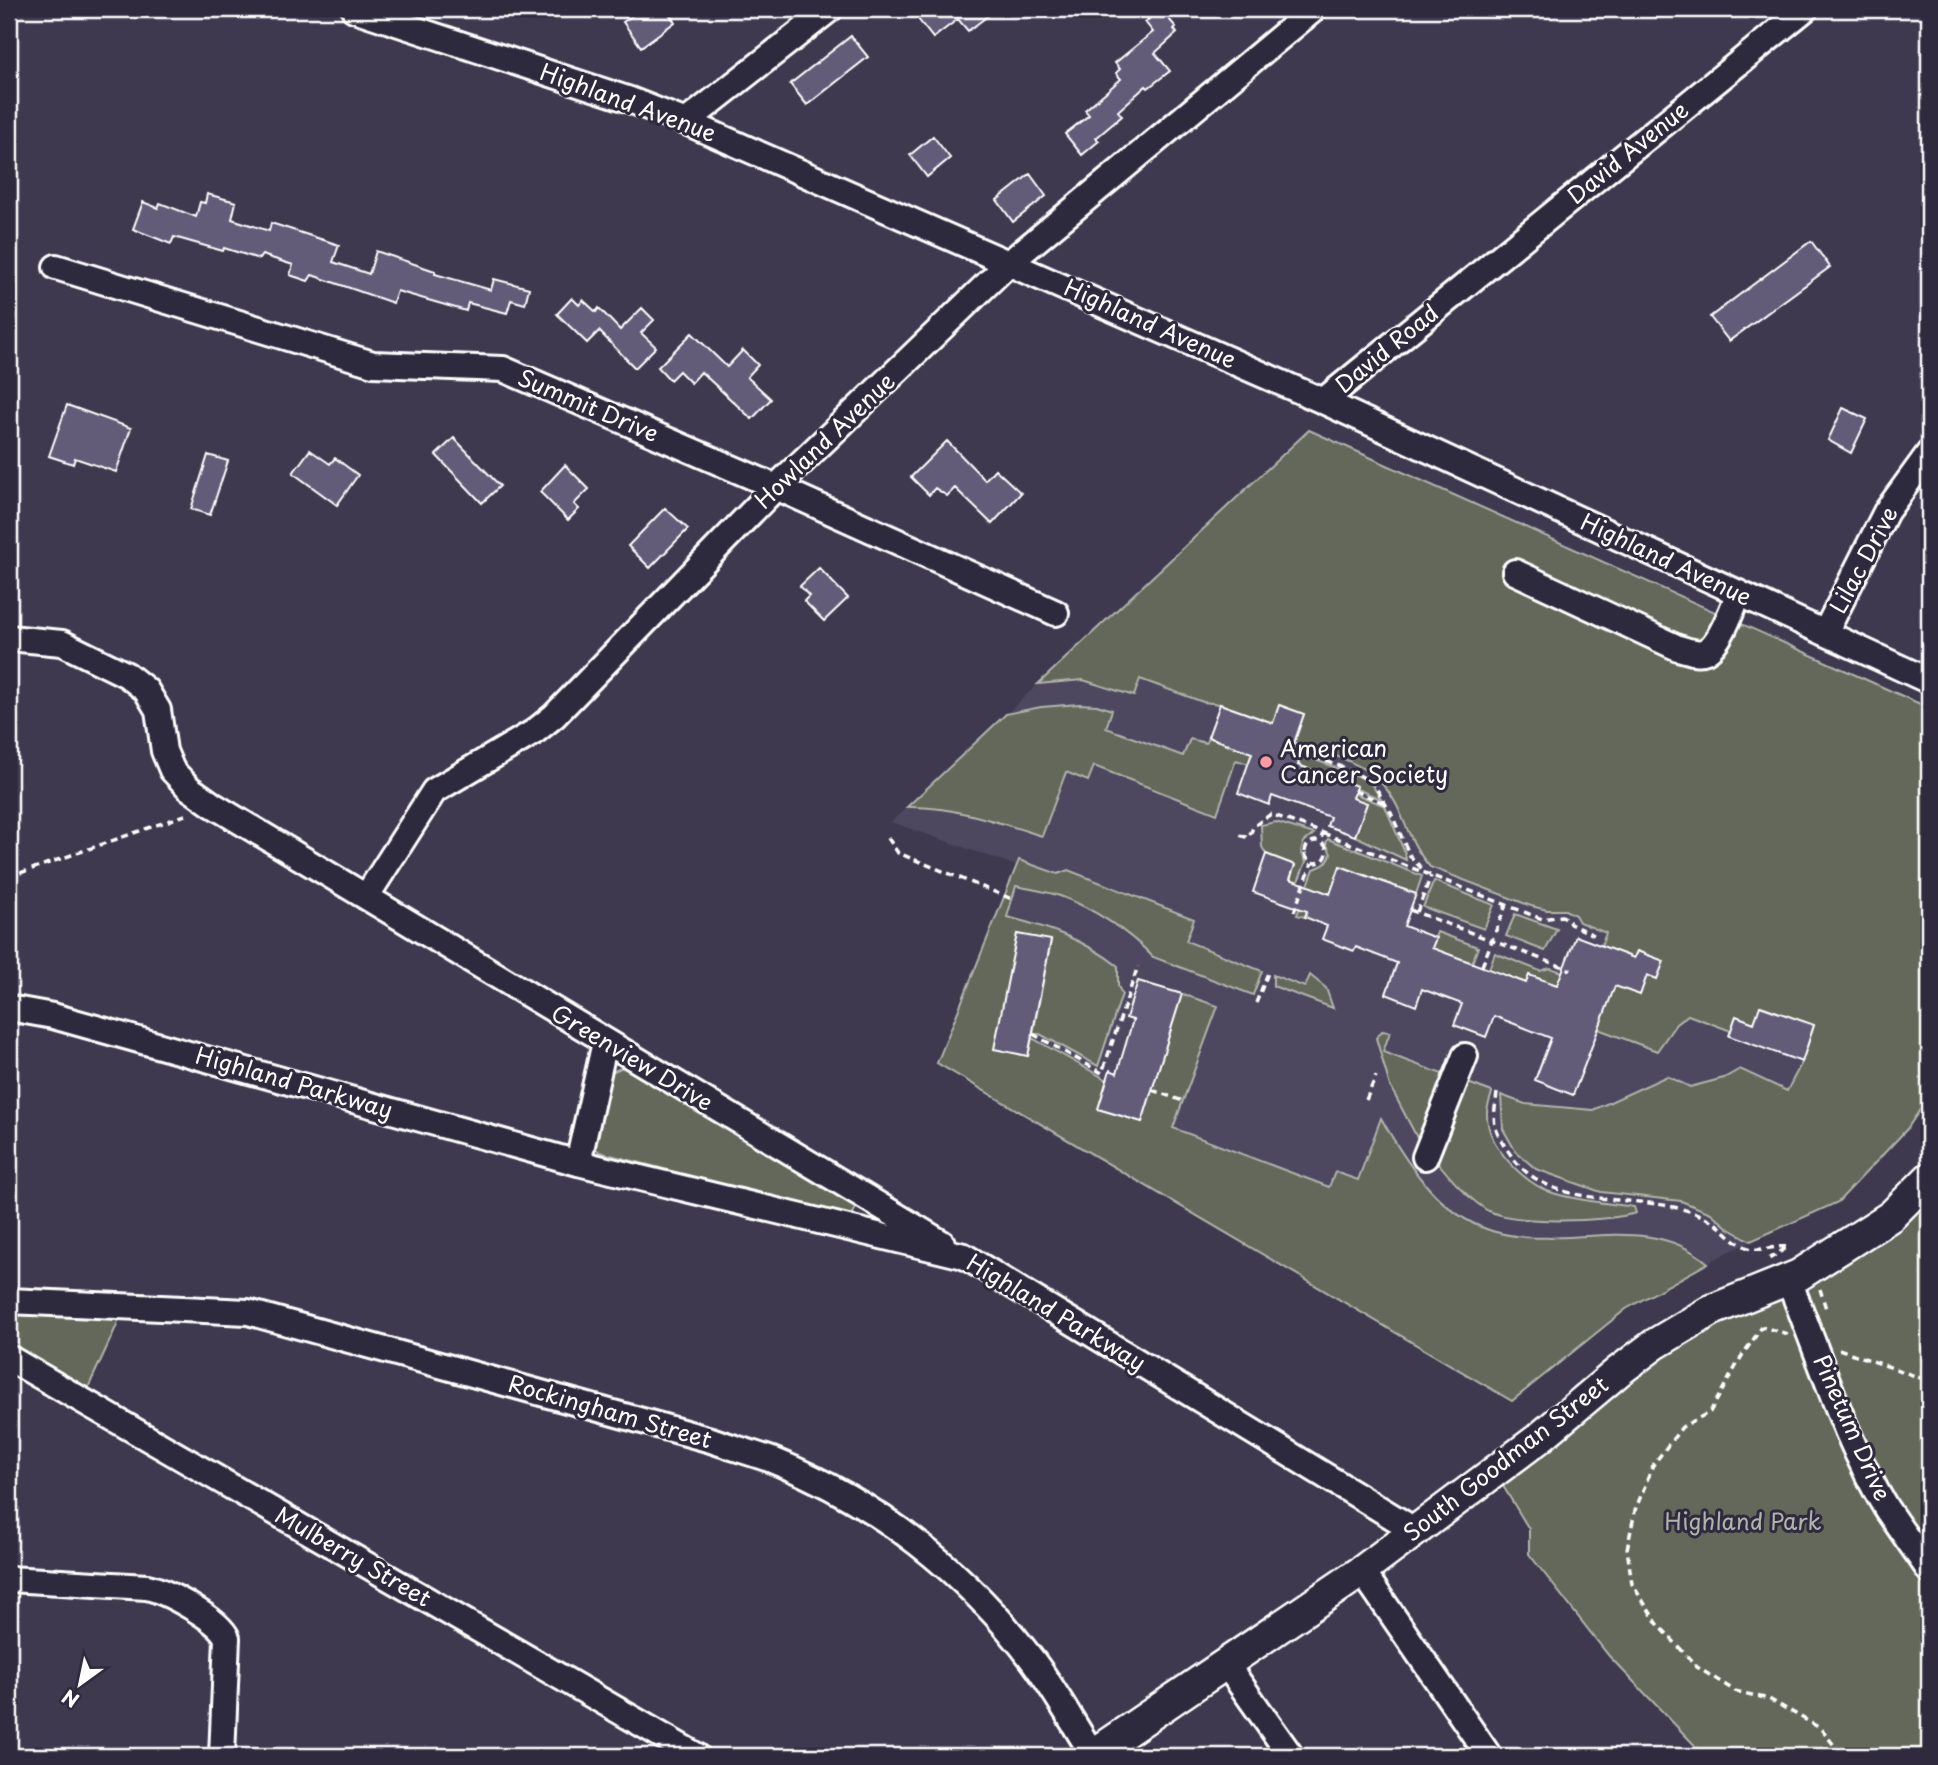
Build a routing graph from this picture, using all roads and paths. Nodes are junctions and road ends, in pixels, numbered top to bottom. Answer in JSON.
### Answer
{"nodes":[{"id":1,"x":354,"y":9,"type":"edge"},
{"id":2,"x":830,"y":9,"type":"edge"},
{"id":3,"x":1314,"y":9,"type":"edge"},
{"id":4,"x":1805,"y":9,"type":"edge"},
{"id":5,"x":398,"y":14,"type":"edge"},
{"id":6,"x":686,"y":122,"type":"junction"},
{"id":7,"x":1009,"y":263,"type":"junction"},
{"id":8,"x":56,"y":267,"type":"dead end"},
{"id":9,"x":1451,"y":298,"type":"joint"},
{"id":10,"x":1323,"y":401,"type":"junction"},
{"id":11,"x":1929,"y":453,"type":"edge"},
{"id":12,"x":776,"y":487,"type":"junction"},
{"id":13,"x":1515,"y":572,"type":"dead end"},
{"id":14,"x":1739,"y":593,"type":"junction"},
{"id":15,"x":1056,"y":613,"type":"dead end"},
{"id":16,"x":1825,"y":633,"type":"junction"},
{"id":17,"x":9,"y":638,"type":"edge"},
{"id":18,"x":1929,"y":681,"type":"edge"},
{"id":19,"x":1292,"y":749,"type":"dead end"},
{"id":20,"x":1355,"y":791,"type":"dead end"},
{"id":21,"x":1386,"y":804,"type":"junction"},
{"id":22,"x":213,"y":805,"type":"junction"},
{"id":23,"x":1323,"y":833,"type":"junction"},
{"id":24,"x":1240,"y":835,"type":"dead end"},
{"id":25,"x":888,"y":838,"type":"dead end"},
{"id":26,"x":1320,"y":842,"type":"junction"},
{"id":27,"x":1312,"y":863,"type":"junction"},
{"id":28,"x":1428,"y":875,"type":"junction"},
{"id":29,"x":9,"y":877,"type":"edge"},
{"id":30,"x":366,"y":897,"type":"junction"},
{"id":31,"x":1012,"y":899,"type":"dead end"},
{"id":32,"x":1506,"y":905,"type":"junction"},
{"id":33,"x":1410,"y":910,"type":"dead end"},
{"id":34,"x":1294,"y":912,"type":"dead end"},
{"id":35,"x":1417,"y":912,"type":"junction"},
{"id":36,"x":1594,"y":935,"type":"dead end"},
{"id":37,"x":1492,"y":940,"type":"junction"},
{"id":38,"x":1138,"y":966,"type":"dead end"},
{"id":39,"x":1482,"y":967,"type":"dead end"},
{"id":40,"x":1571,"y":970,"type":"dead end"},
{"id":41,"x":1268,"y":973,"type":"dead end"},
{"id":42,"x":1256,"y":1003,"type":"dead end"},
{"id":43,"x":9,"y":1008,"type":"edge"},
{"id":44,"x":1033,"y":1034,"type":"dead end"},
{"id":45,"x":605,"y":1042,"type":"junction"},
{"id":46,"x":1465,"y":1056,"type":"dead end"},
{"id":47,"x":1376,"y":1076,"type":"dead end"},
{"id":48,"x":1152,"y":1090,"type":"dead end"},
{"id":49,"x":1497,"y":1093,"type":"dead end"},
{"id":50,"x":1366,"y":1100,"type":"dead end"},
{"id":51,"x":1182,"y":1101,"type":"dead end"},
{"id":52,"x":1425,"y":1157,"type":"dead end"},
{"id":53,"x":578,"y":1163,"type":"junction"},
{"id":54,"x":1929,"y":1178,"type":"edge"},
{"id":55,"x":964,"y":1256,"type":"junction"},
{"id":56,"x":1761,"y":1263,"type":"dead end"},
{"id":57,"x":1788,"y":1279,"type":"junction"},
{"id":58,"x":1819,"y":1289,"type":"dead end"},
{"id":59,"x":9,"y":1301,"type":"edge"},
{"id":60,"x":1827,"y":1312,"type":"dead end"},
{"id":61,"x":1793,"y":1336,"type":"dead end"},
{"id":62,"x":1838,"y":1348,"type":"dead end"},
{"id":63,"x":9,"y":1358,"type":"edge"},
{"id":64,"x":1929,"y":1381,"type":"edge"},
{"id":65,"x":1416,"y":1531,"type":"junction"},
{"id":66,"x":1929,"y":1570,"type":"edge"},
{"id":67,"x":1362,"y":1572,"type":"junction"},
{"id":68,"x":9,"y":1579,"type":"edge"},
{"id":69,"x":1226,"y":1664,"type":"junction"},
{"id":70,"x":222,"y":1756,"type":"edge"},
{"id":71,"x":697,"y":1756,"type":"edge"},
{"id":72,"x":1092,"y":1756,"type":"edge"},
{"id":73,"x":1291,"y":1756,"type":"edge"},
{"id":74,"x":1489,"y":1756,"type":"edge"},
{"id":75,"x":1843,"y":1756,"type":"edge"}],
"edges":[{"from":1,"to":5,"type":"street","name":"Highland Avenue"},
{"from":2,"to":6,"type":"street"},
{"from":3,"to":7,"type":"street","name":"Howland Avenue"},
{"from":4,"to":9,"type":"street","name":"David Avenue"},
{"from":5,"to":6,"type":"street","name":"Highland Avenue"},
{"from":6,"to":7,"type":"street","name":"Highland Avenue"},
{"from":7,"to":10,"type":"street","name":"Highland Avenue"},
{"from":7,"to":12,"type":"street","name":"Howland Avenue"},
{"from":8,"to":12,"type":"street","name":"Summit Drive"},
{"from":9,"to":10,"type":"street","name":"David Road"},
{"from":10,"to":14,"type":"street","name":"Highland Avenue"},
{"from":11,"to":16,"type":"street","name":"Lilac Drive"},
{"from":12,"to":15,"type":"street","name":"Summit Drive"},
{"from":12,"to":30,"type":"street","name":"Howland Avenue"},
{"from":13,"to":14,"type":"street"},
{"from":14,"to":16,"type":"street","name":"Highland Avenue"},
{"from":16,"to":18,"type":"street","name":"Highland Avenue"},
{"from":17,"to":22,"type":"street"},
{"from":19,"to":21,"type":"path"},
{"from":20,"to":21,"type":"path"},
{"from":21,"to":28,"type":"path"},
{"from":22,"to":29,"type":"path"},
{"from":22,"to":30,"type":"street","name":"Greenview Drive"},
{"from":23,"to":24,"type":"path"},
{"from":23,"to":26,"type":"path"},
{"from":23,"to":28,"type":"path"},
{"from":25,"to":31,"type":"path"},
{"from":26,"to":27,"type":"path"},
{"from":26,"to":27,"type":"path"},
{"from":27,"to":34,"type":"path"},
{"from":28,"to":32,"type":"path"},
{"from":28,"to":35,"type":"path"},
{"from":30,"to":45,"type":"street","name":"Greenview Drive"},
{"from":32,"to":36,"type":"path"},
{"from":32,"to":37,"type":"path"},
{"from":33,"to":35,"type":"path"},
{"from":35,"to":37,"type":"path"},
{"from":37,"to":39,"type":"path"},
{"from":37,"to":40,"type":"path"},
{"from":38,"to":44,"type":"path"},
{"from":41,"to":42,"type":"path"},
{"from":43,"to":53,"type":"street","name":"Highland Parkway"},
{"from":45,"to":53,"type":"street"},
{"from":45,"to":55,"type":"street","name":"Greenview Drive"},
{"from":46,"to":52,"type":"street"},
{"from":47,"to":50,"type":"path"},
{"from":48,"to":51,"type":"path"},
{"from":49,"to":56,"type":"path"},
{"from":53,"to":55,"type":"street","name":"Highland Parkway"},
{"from":54,"to":57,"type":"main road","name":"South Goodman Street"},
{"from":55,"to":65,"type":"street","name":"Highland Parkway"},
{"from":57,"to":65,"type":"main road","name":"South Goodman Street"},
{"from":57,"to":66,"type":"street","name":"Pinetum Drive"},
{"from":58,"to":60,"type":"path"},
{"from":59,"to":72,"type":"street","name":"Rockingham Street"},
{"from":61,"to":75,"type":"path"},
{"from":62,"to":64,"type":"path"},
{"from":63,"to":71,"type":"street","name":"Mulberry Street"},
{"from":65,"to":67,"type":"main road","name":"South Goodman Street"},
{"from":67,"to":69,"type":"main road","name":"South Goodman Street"},
{"from":67,"to":74,"type":"street"},
{"from":68,"to":70,"type":"street"},
{"from":69,"to":72,"type":"main road","name":"South Goodman Street"},
{"from":69,"to":73,"type":"street"}]}
